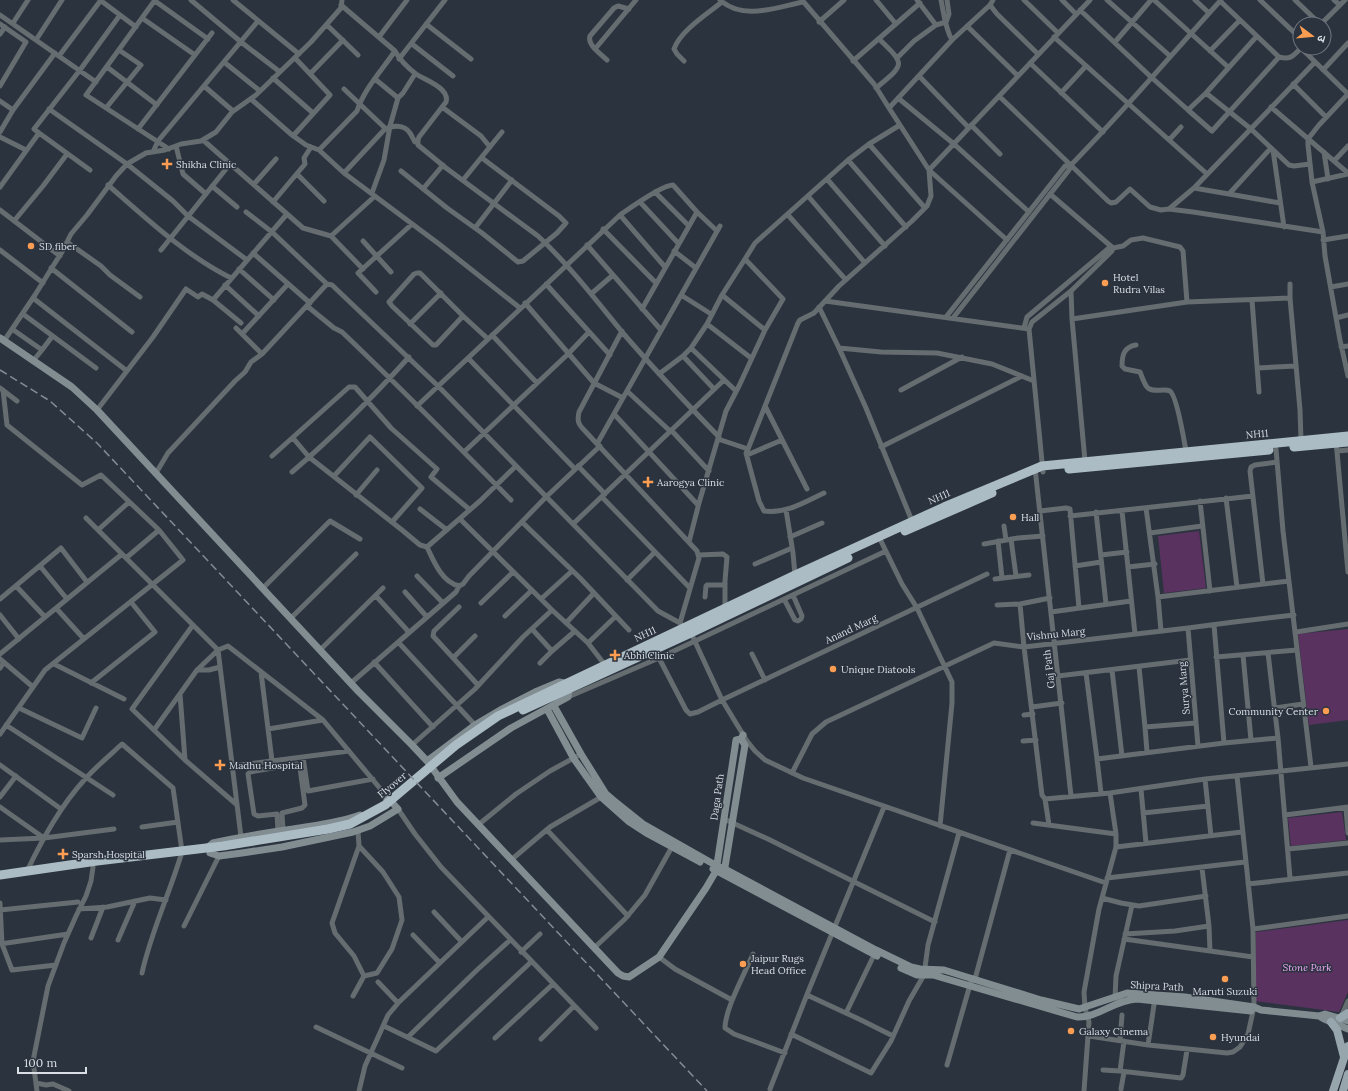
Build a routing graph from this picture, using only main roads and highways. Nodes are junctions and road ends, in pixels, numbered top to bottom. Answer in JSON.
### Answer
{"nodes":[{"id":1,"x":1348,"y":436,"type":"edge"},
{"id":2,"x":1348,"y":442,"type":"edge"},
{"id":3,"x":1337,"y":444,"type":"junction"},
{"id":4,"x":1039,"y":470,"type":"junction"},
{"id":5,"x":880,"y":539,"type":"junction"},
{"id":6,"x":687,"y":631,"type":"junction"},
{"id":7,"x":568,"y":690,"type":"junction"},
{"id":8,"x":181,"y":853,"type":"junction"},
{"id":9,"x":0,"y":875,"type":"edge"},
{"id":10,"x":0,"y":881,"type":"edge"},
{"id":11,"x":1348,"y":1013,"type":"edge"},
{"id":12,"x":1344,"y":1020,"type":"edge"},
{"id":13,"x":1331,"y":1022,"type":"road end"},
{"id":14,"x":1348,"y":1046,"type":"edge"},
{"id":15,"x":1344,"y":1058,"type":"junction"},
{"id":16,"x":1348,"y":1074,"type":"edge"},
{"id":17,"x":1333,"y":1091,"type":"edge"},
{"id":18,"x":1343,"y":1091,"type":"edge"}],
"edges":[{"from":1,"to":3,"type":"highway","name":"NH11"},
{"from":2,"to":3,"type":"highway"},
{"from":3,"to":4,"type":"highway"},
{"from":3,"to":4,"type":"highway","name":"NH11"},
{"from":4,"to":5,"type":"highway"},
{"from":4,"to":5,"type":"highway","name":"NH11"},
{"from":5,"to":6,"type":"highway"},
{"from":5,"to":6,"type":"highway","name":"NH11"},
{"from":6,"to":7,"type":"highway"},
{"from":6,"to":7,"type":"highway","name":"NH11"},
{"from":7,"to":8,"type":"highway","name":"Flyover"},
{"from":8,"to":9,"type":"highway"},
{"from":8,"to":10,"type":"highway"},
{"from":11,"to":12,"type":"main road"},
{"from":13,"to":15,"type":"main road"},
{"from":14,"to":15,"type":"main road"},
{"from":15,"to":17,"type":"main road"},
{"from":16,"to":18,"type":"main road"}]}
